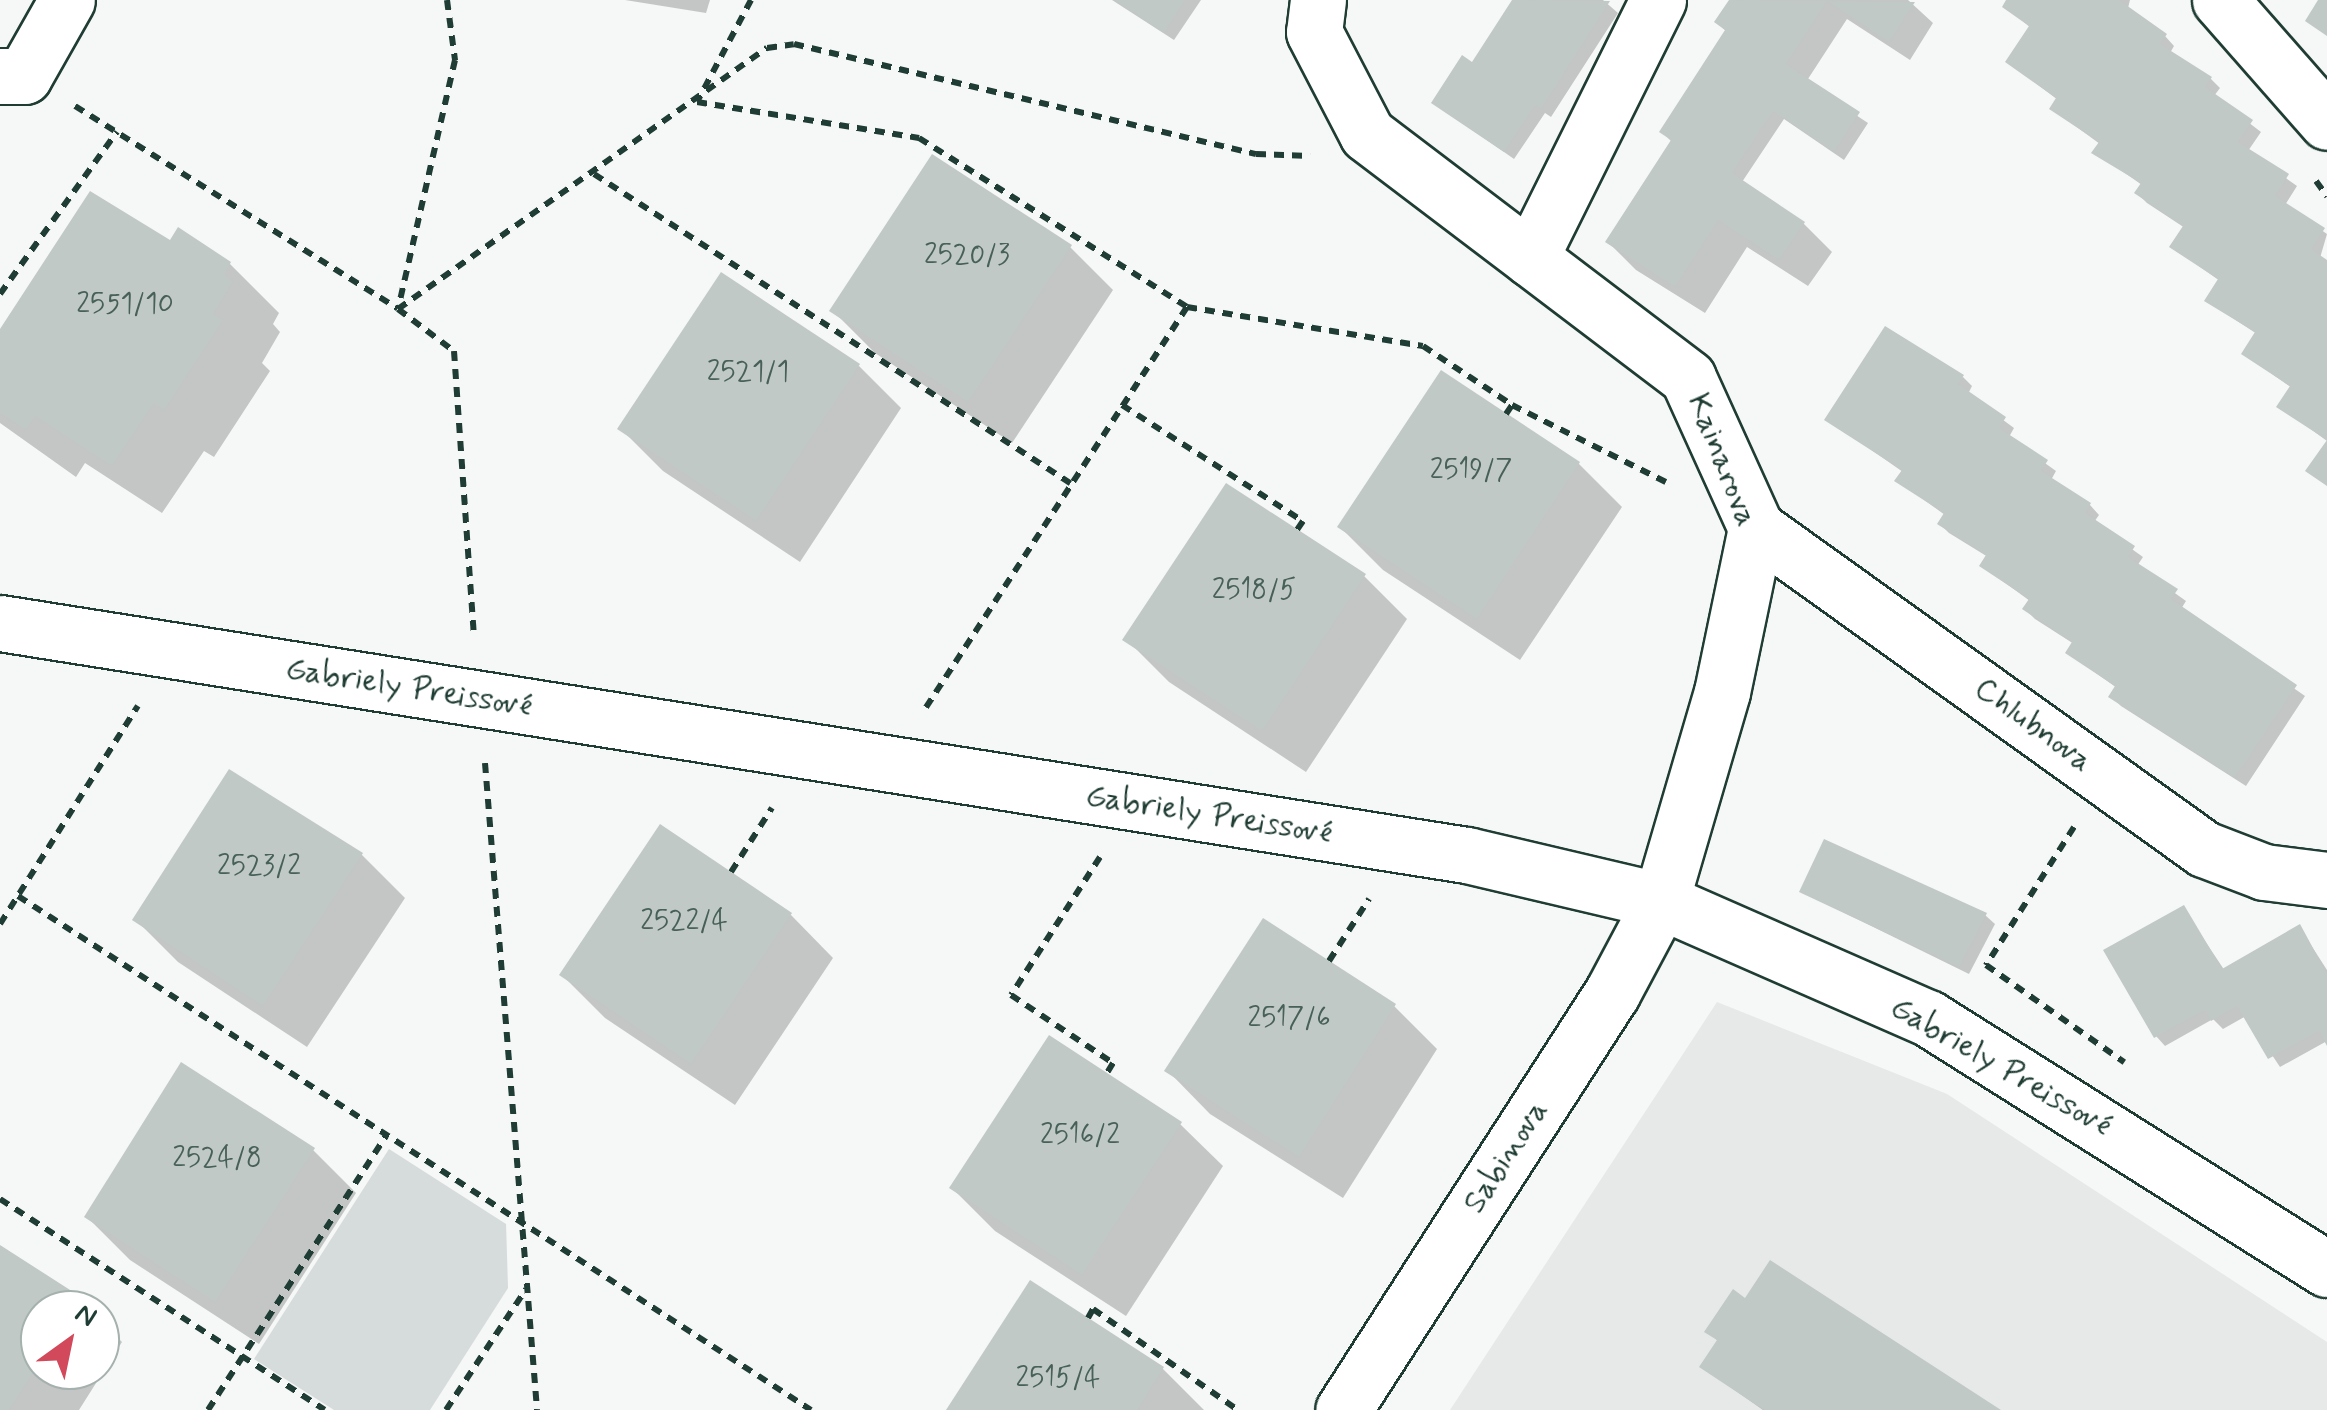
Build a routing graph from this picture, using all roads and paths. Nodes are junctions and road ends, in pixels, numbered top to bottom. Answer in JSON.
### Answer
{"nodes":[{"id":1,"x":67,"y":0,"type":"edge"},
{"id":2,"x":447,"y":0,"type":"edge"},
{"id":3,"x":750,"y":0,"type":"edge"},
{"id":4,"x":1318,"y":0,"type":"edge"},
{"id":5,"x":1658,"y":0,"type":"edge"},
{"id":6,"x":2220,"y":0,"type":"edge"},
{"id":7,"x":8,"y":85,"type":"edge"},
{"id":8,"x":697,"y":102,"type":"junction"},
{"id":9,"x":2327,"y":122,"type":"edge"},
{"id":10,"x":117,"y":132,"type":"junction"},
{"id":11,"x":1368,"y":134,"type":"junction"},
{"id":12,"x":594,"y":174,"type":"junction"},
{"id":13,"x":1530,"y":258,"type":"junction"},
{"id":14,"x":0,"y":294,"type":"edge"},
{"id":15,"x":1186,"y":307,"type":"junction"},
{"id":16,"x":398,"y":309,"type":"junction"},
{"id":17,"x":1512,"y":404,"type":"junction"},
{"id":18,"x":1122,"y":405,"type":"junction"},
{"id":19,"x":1506,"y":414,"type":"dead end"},
{"id":20,"x":1070,"y":483,"type":"junction"},
{"id":21,"x":1671,"y":485,"type":"dead end"},
{"id":22,"x":1756,"y":528,"type":"junction"},
{"id":23,"x":1297,"y":530,"type":"dead end"},
{"id":24,"x":0,"y":623,"type":"edge"},
{"id":25,"x":479,"y":699,"type":"junction"},
{"id":26,"x":142,"y":700,"type":"dead end"},
{"id":27,"x":888,"y":765,"type":"junction"},
{"id":28,"x":776,"y":802,"type":"dead end"},
{"id":29,"x":2066,"y":840,"type":"dead end"},
{"id":30,"x":1102,"y":854,"type":"dead end"},
{"id":31,"x":731,"y":872,"type":"dead end"},
{"id":32,"x":2327,"y":880,"type":"edge"},
{"id":33,"x":1380,"y":882,"type":"dead end"},
{"id":34,"x":18,"y":896,"type":"junction"},
{"id":35,"x":1661,"y":901,"type":"junction"},
{"id":36,"x":0,"y":924,"type":"edge"},
{"id":37,"x":1329,"y":961,"type":"dead end"},
{"id":38,"x":1986,"y":965,"type":"dead end"},
{"id":39,"x":1108,"y":1073,"type":"dead end"},
{"id":40,"x":386,"y":1136,"type":"junction"},
{"id":41,"x":0,"y":1199,"type":"edge"},
{"id":42,"x":521,"y":1222,"type":"junction"},
{"id":43,"x":2327,"y":1268,"type":"edge"},
{"id":44,"x":527,"y":1288,"type":"junction"},
{"id":45,"x":1088,"y":1318,"type":"dead end"},
{"id":46,"x":242,"y":1357,"type":"junction"},
{"id":47,"x":208,"y":1410,"type":"edge"},
{"id":48,"x":325,"y":1410,"type":"edge"},
{"id":49,"x":446,"y":1410,"type":"edge"},
{"id":50,"x":536,"y":1410,"type":"edge"},
{"id":51,"x":811,"y":1410,"type":"edge"},
{"id":52,"x":1238,"y":1410,"type":"edge"},
{"id":53,"x":1343,"y":1410,"type":"edge"}],
"edges":[{"from":1,"to":7,"type":"street"},
{"from":2,"to":16,"type":"path"},
{"from":3,"to":8,"type":"path"},
{"from":4,"to":11,"type":"street","name":"Kainarova"},
{"from":5,"to":13,"type":"street"},
{"from":6,"to":9,"type":"street"},
{"from":7,"to":10,"type":"path"},
{"from":8,"to":11,"type":"path"},
{"from":8,"to":12,"type":"path"},
{"from":8,"to":15,"type":"path"},
{"from":10,"to":14,"type":"path"},
{"from":10,"to":16,"type":"path"},
{"from":11,"to":13,"type":"street","name":"Kainarova"},
{"from":12,"to":16,"type":"path"},
{"from":12,"to":20,"type":"path"},
{"from":13,"to":22,"type":"street","name":"Kainarova"},
{"from":15,"to":17,"type":"path"},
{"from":15,"to":18,"type":"path"},
{"from":16,"to":25,"type":"path"},
{"from":17,"to":19,"type":"path"},
{"from":17,"to":21,"type":"path"},
{"from":18,"to":20,"type":"path"},
{"from":18,"to":23,"type":"path"},
{"from":20,"to":27,"type":"path"},
{"from":22,"to":32,"type":"street","name":"Chlubnova"},
{"from":22,"to":35,"type":"street","name":"Kainarova"},
{"from":24,"to":25,"type":"street","name":"Gabriely Preissové"},
{"from":25,"to":27,"type":"street","name":"Gabriely Preissové"},
{"from":25,"to":42,"type":"path"},
{"from":26,"to":34,"type":"path"},
{"from":27,"to":35,"type":"street","name":"Gabriely Preissové"},
{"from":28,"to":31,"type":"path"},
{"from":29,"to":38,"type":"path"},
{"from":30,"to":39,"type":"path"},
{"from":33,"to":37,"type":"path"},
{"from":34,"to":36,"type":"path"},
{"from":34,"to":40,"type":"path"},
{"from":35,"to":43,"type":"street","name":"Gabriely Preissové"},
{"from":35,"to":53,"type":"street","name":"Sabinova"},
{"from":40,"to":42,"type":"path"},
{"from":40,"to":46,"type":"path"},
{"from":41,"to":46,"type":"path"},
{"from":42,"to":44,"type":"path"},
{"from":42,"to":51,"type":"path"},
{"from":44,"to":49,"type":"path"},
{"from":44,"to":50,"type":"path"},
{"from":45,"to":52,"type":"path"},
{"from":46,"to":47,"type":"path"},
{"from":46,"to":48,"type":"path"}]}
